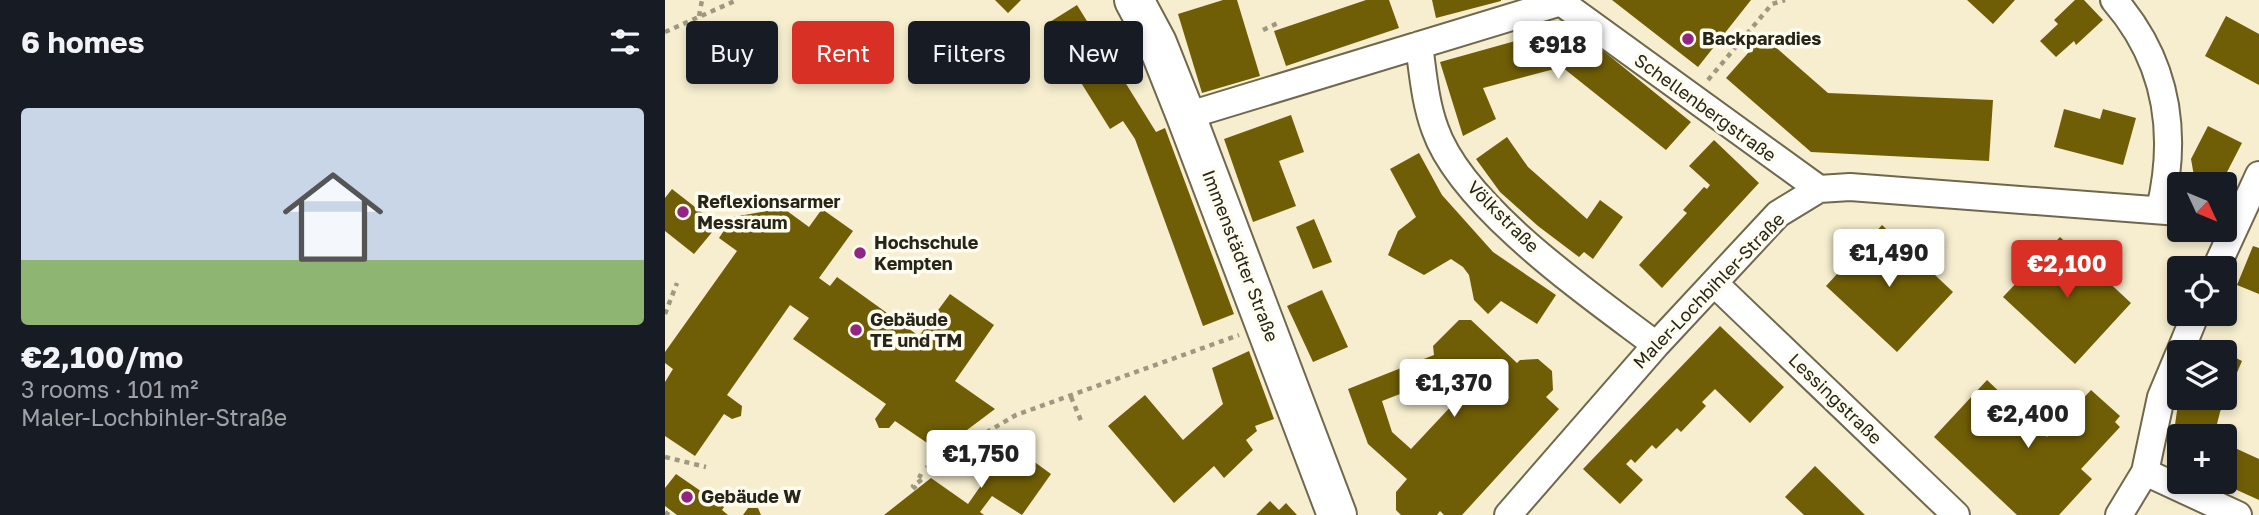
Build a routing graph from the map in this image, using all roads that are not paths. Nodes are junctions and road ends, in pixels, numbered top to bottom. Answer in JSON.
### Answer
{"nodes":[{"id":1,"x":1134,"y":0,"type":"edge"},
{"id":2,"x":2114,"y":0,"type":"edge"},
{"id":3,"x":1560,"y":1,"type":"edge"},
{"id":4,"x":1419,"y":45,"type":"junction"},
{"id":5,"x":1186,"y":116,"type":"junction"},
{"id":6,"x":2168,"y":172,"type":"edge"},
{"id":7,"x":2259,"y":175,"type":"edge"},
{"id":8,"x":1819,"y":189,"type":"junction"},
{"id":9,"x":2167,"y":211,"type":"edge"},
{"id":10,"x":2240,"y":220,"type":"edge"},
{"id":11,"x":2221,"y":256,"type":"edge"},
{"id":12,"x":1714,"y":282,"type":"junction"},
{"id":13,"x":1656,"y":345,"type":"junction"},
{"id":14,"x":2167,"y":382,"type":"edge"},
{"id":15,"x":2145,"y":472,"type":"junction"},
{"id":16,"x":1337,"y":515,"type":"edge"},
{"id":17,"x":1509,"y":515,"type":"edge"},
{"id":18,"x":1956,"y":515,"type":"edge"},
{"id":19,"x":2119,"y":515,"type":"edge"},
{"id":20,"x":2238,"y":515,"type":"edge"}],
"edges":[{"from":1,"to":5,"type":"street","name":"Immenstädter Straße"},
{"from":2,"to":6,"type":"street"},
{"from":3,"to":4,"type":"street"},
{"from":3,"to":8,"type":"street","name":"Schellenbergstraße"},
{"from":4,"to":5,"type":"street"},
{"from":4,"to":13,"type":"street","name":"Völkstraße"},
{"from":5,"to":16,"type":"street","name":"Immenstädter Straße"},
{"from":7,"to":10,"type":"street"},
{"from":8,"to":9,"type":"street","name":"Maler-Lochbihler-Straße"},
{"from":8,"to":12,"type":"street","name":"Maler-Lochbihler-Straße"},
{"from":10,"to":11,"type":"street"},
{"from":12,"to":13,"type":"street","name":"Maler-Lochbihler-Straße"},
{"from":12,"to":18,"type":"street","name":"Lessingstraße"},
{"from":13,"to":17,"type":"street","name":"Maler-Lochbihler-Straße"},
{"from":14,"to":15,"type":"street"},
{"from":15,"to":19,"type":"street"},
{"from":15,"to":20,"type":"street"}]}
